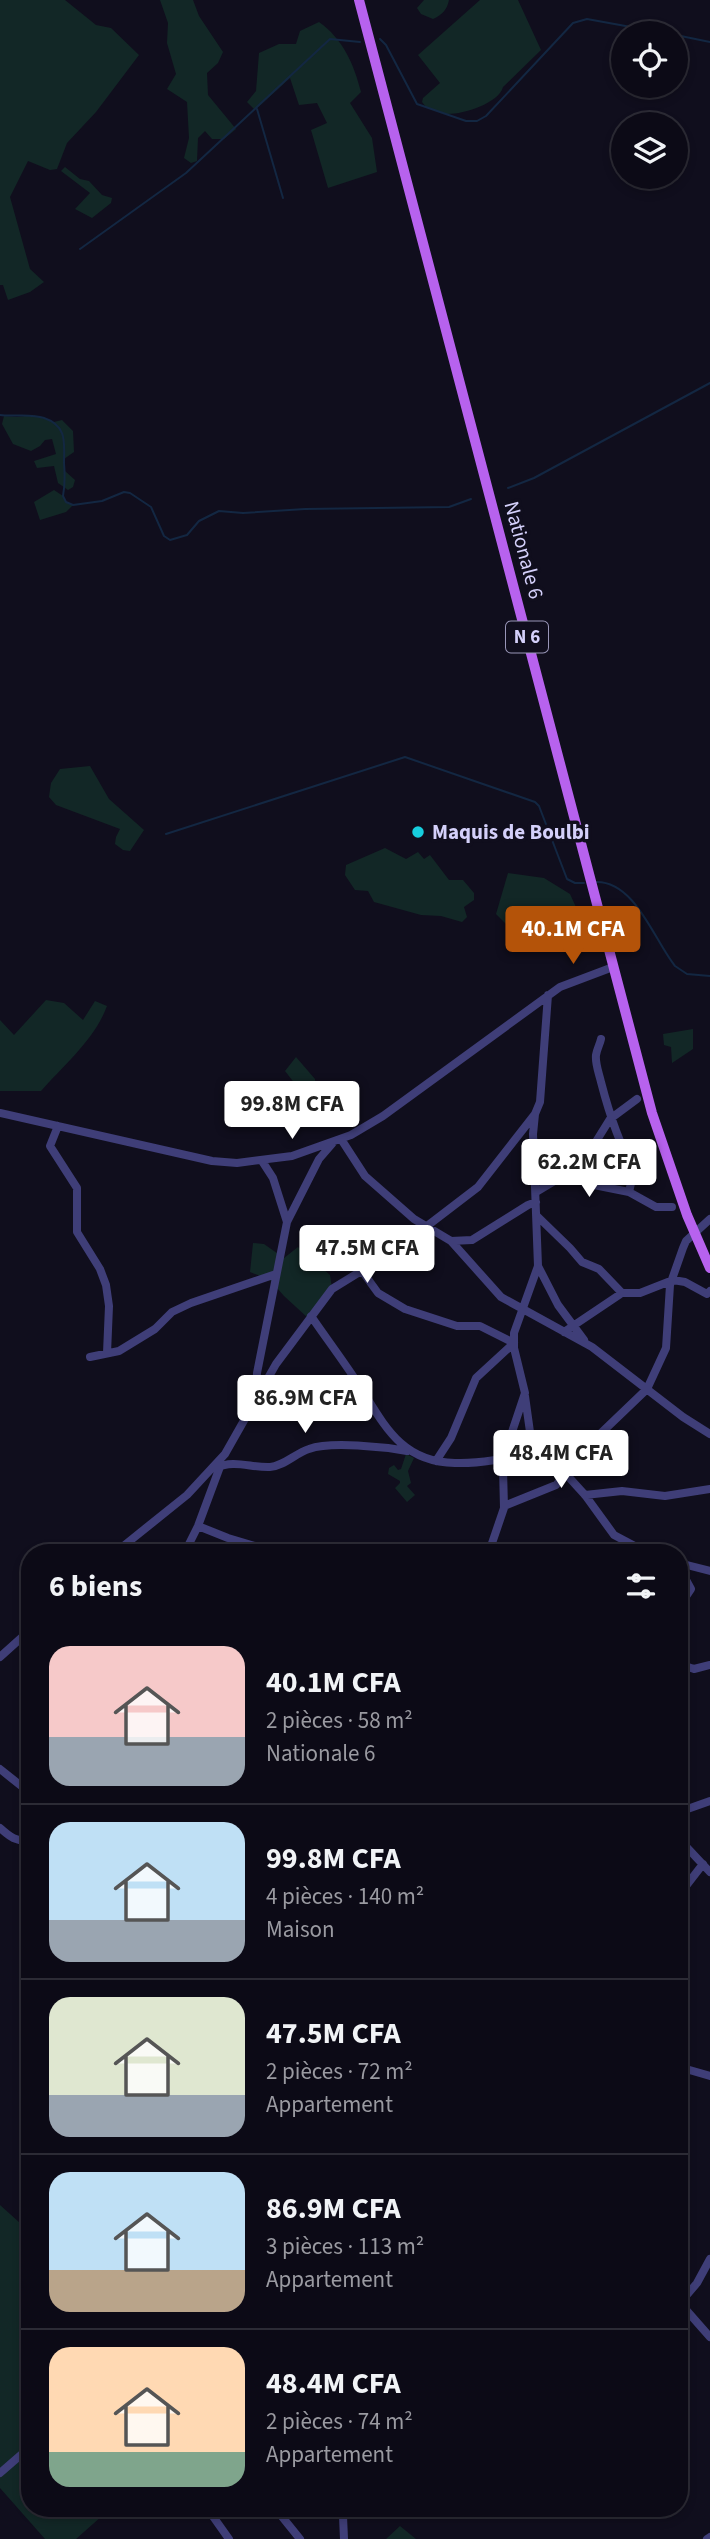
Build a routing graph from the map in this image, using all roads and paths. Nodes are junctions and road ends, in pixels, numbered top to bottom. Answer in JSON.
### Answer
{"nodes":[{"id":1,"x":359,"y":0,"type":"edge"},
{"id":2,"x":613,"y":967,"type":"junction"},
{"id":3,"x":548,"y":995,"type":"junction"},
{"id":4,"x":601,"y":1039,"type":"dead end"},
{"id":5,"x":637,"y":1099,"type":"dead end"},
{"id":6,"x":0,"y":1113,"type":"edge"},
{"id":7,"x":535,"y":1114,"type":"junction"},
{"id":8,"x":610,"y":1119,"type":"junction"},
{"id":9,"x":58,"y":1126,"type":"junction"},
{"id":10,"x":337,"y":1140,"type":"junction"},
{"id":11,"x":534,"y":1141,"type":"junction"},
{"id":12,"x":262,"y":1161,"type":"junction"},
{"id":13,"x":561,"y":1177,"type":"junction"},
{"id":14,"x":574,"y":1177,"type":"junction"},
{"id":15,"x":536,"y":1192,"type":"junction"},
{"id":16,"x":629,"y":1192,"type":"junction"},
{"id":17,"x":536,"y":1202,"type":"junction"},
{"id":18,"x":672,"y":1207,"type":"dead end"},
{"id":19,"x":537,"y":1216,"type":"junction"},
{"id":20,"x":710,"y":1219,"type":"edge"},
{"id":21,"x":287,"y":1222,"type":"junction"},
{"id":22,"x":427,"y":1226,"type":"junction"},
{"id":23,"x":695,"y":1234,"type":"junction"},
{"id":24,"x":451,"y":1241,"type":"junction"},
{"id":25,"x":538,"y":1266,"type":"junction"},
{"id":26,"x":710,"y":1268,"type":"edge"},
{"id":27,"x":362,"y":1271,"type":"junction"},
{"id":28,"x":276,"y":1274,"type":"junction"},
{"id":29,"x":673,"y":1280,"type":"junction"},
{"id":30,"x":710,"y":1291,"type":"edge"},
{"id":31,"x":622,"y":1293,"type":"junction"},
{"id":32,"x":521,"y":1309,"type":"junction"},
{"id":33,"x":311,"y":1316,"type":"junction"},
{"id":34,"x":573,"y":1326,"type":"junction"},
{"id":35,"x":564,"y":1332,"type":"junction"},
{"id":36,"x":514,"y":1343,"type":"junction"},
{"id":37,"x":589,"y":1345,"type":"junction"},
{"id":38,"x":107,"y":1353,"type":"junction"},
{"id":39,"x":90,"y":1357,"type":"dead end"},
{"id":40,"x":647,"y":1389,"type":"junction"},
{"id":41,"x":525,"y":1393,"type":"junction"},
{"id":42,"x":256,"y":1397,"type":"junction"},
{"id":43,"x":710,"y":1434,"type":"edge"},
{"id":44,"x":410,"y":1451,"type":"junction"},
{"id":45,"x":540,"y":1451,"type":"junction"},
{"id":46,"x":225,"y":1454,"type":"junction"},
{"id":47,"x":507,"y":1458,"type":"junction"},
{"id":48,"x":436,"y":1461,"type":"junction"},
{"id":49,"x":220,"y":1466,"type":"junction"},
{"id":50,"x":209,"y":1471,"type":"junction"},
{"id":51,"x":565,"y":1473,"type":"junction"},
{"id":52,"x":710,"y":1489,"type":"edge"},
{"id":53,"x":585,"y":1495,"type":"junction"},
{"id":54,"x":503,"y":1506,"type":"junction"},
{"id":55,"x":198,"y":1526,"type":"junction"},
{"id":56,"x":126,"y":1544,"type":"edge"},
{"id":57,"x":189,"y":1544,"type":"edge"},
{"id":58,"x":248,"y":1544,"type":"edge"},
{"id":59,"x":491,"y":1544,"type":"edge"},
{"id":60,"x":631,"y":1544,"type":"edge"},
{"id":61,"x":688,"y":1567,"type":"edge"},
{"id":62,"x":710,"y":1571,"type":"edge"},
{"id":63,"x":21,"y":1638,"type":"edge"},
{"id":64,"x":0,"y":1657,"type":"edge"},
{"id":65,"x":710,"y":1665,"type":"edge"},
{"id":66,"x":688,"y":1667,"type":"edge"},
{"id":67,"x":0,"y":1769,"type":"edge"},
{"id":68,"x":21,"y":1786,"type":"edge"},
{"id":69,"x":710,"y":1801,"type":"edge"},
{"id":70,"x":688,"y":1809,"type":"edge"},
{"id":71,"x":0,"y":1828,"type":"edge"},
{"id":72,"x":21,"y":1841,"type":"edge"},
{"id":73,"x":688,"y":1848,"type":"edge"},
{"id":74,"x":703,"y":1864,"type":"junction"},
{"id":75,"x":710,"y":1872,"type":"edge"},
{"id":76,"x":688,"y":1883,"type":"edge"},
{"id":77,"x":688,"y":2070,"type":"edge"},
{"id":78,"x":710,"y":2076,"type":"edge"},
{"id":79,"x":710,"y":2259,"type":"edge"},
{"id":80,"x":688,"y":2294,"type":"edge"},
{"id":81,"x":688,"y":2312,"type":"edge"},
{"id":82,"x":710,"y":2337,"type":"edge"},
{"id":83,"x":21,"y":2454,"type":"edge"},
{"id":84,"x":0,"y":2473,"type":"edge"},
{"id":85,"x":213,"y":2517,"type":"edge"},
{"id":86,"x":282,"y":2517,"type":"edge"},
{"id":87,"x":343,"y":2517,"type":"edge"},
{"id":88,"x":229,"y":2539,"type":"edge"},
{"id":89,"x":300,"y":2539,"type":"edge"},
{"id":90,"x":344,"y":2539,"type":"edge"}],
"edges":[{"from":1,"to":2,"type":"main road","name":"Nationale 6","number":"N 6"},
{"from":2,"to":3,"type":"street"},
{"from":2,"to":23,"type":"main road","name":"Nationale 6","number":"N 6"},
{"from":3,"to":7,"type":"street"},
{"from":3,"to":10,"type":"street"},
{"from":4,"to":8,"type":"street"},
{"from":5,"to":8,"type":"street"},
{"from":6,"to":9,"type":"street"},
{"from":7,"to":11,"type":"street"},
{"from":7,"to":22,"type":"street"},
{"from":8,"to":14,"type":"street"},
{"from":8,"to":16,"type":"street"},
{"from":9,"to":12,"type":"street"},
{"from":9,"to":38,"type":"street"},
{"from":10,"to":12,"type":"street"},
{"from":10,"to":21,"type":"street"},
{"from":10,"to":22,"type":"street"},
{"from":11,"to":13,"type":"street"},
{"from":11,"to":15,"type":"street"},
{"from":12,"to":21,"type":"street"},
{"from":13,"to":14,"type":"street"},
{"from":13,"to":15,"type":"street"},
{"from":14,"to":16,"type":"street"},
{"from":15,"to":17,"type":"street"},
{"from":16,"to":18,"type":"street"},
{"from":17,"to":19,"type":"street"},
{"from":17,"to":24,"type":"street"},
{"from":19,"to":25,"type":"street"},
{"from":19,"to":31,"type":"street"},
{"from":20,"to":23,"type":"street"},
{"from":21,"to":28,"type":"street"},
{"from":22,"to":24,"type":"street"},
{"from":22,"to":27,"type":"street"},
{"from":23,"to":26,"type":"main road","name":"Nationale 6","number":"N 6"},
{"from":23,"to":29,"type":"street"},
{"from":24,"to":32,"type":"street"},
{"from":25,"to":32,"type":"street"},
{"from":25,"to":34,"type":"street"},
{"from":27,"to":33,"type":"street"},
{"from":27,"to":36,"type":"street"},
{"from":28,"to":38,"type":"street"},
{"from":28,"to":42,"type":"street"},
{"from":29,"to":30,"type":"street"},
{"from":29,"to":31,"type":"street"},
{"from":29,"to":40,"type":"street"},
{"from":31,"to":34,"type":"street"},
{"from":32,"to":35,"type":"street"},
{"from":32,"to":36,"type":"street"},
{"from":33,"to":42,"type":"street"},
{"from":33,"to":44,"type":"street"},
{"from":34,"to":35,"type":"street"},
{"from":34,"to":37,"type":"street"},
{"from":35,"to":37,"type":"street"},
{"from":36,"to":41,"type":"street"},
{"from":36,"to":48,"type":"street"},
{"from":37,"to":40,"type":"street"},
{"from":38,"to":39,"type":"street"},
{"from":40,"to":43,"type":"street"},
{"from":40,"to":51,"type":"street"},
{"from":41,"to":45,"type":"street"},
{"from":41,"to":47,"type":"street"},
{"from":42,"to":46,"type":"street"},
{"from":44,"to":48,"type":"street"},
{"from":44,"to":49,"type":"street"},
{"from":45,"to":47,"type":"street"},
{"from":45,"to":51,"type":"street"},
{"from":46,"to":49,"type":"street"},
{"from":46,"to":50,"type":"street"},
{"from":47,"to":48,"type":"street"},
{"from":47,"to":54,"type":"street"},
{"from":49,"to":50,"type":"street"},
{"from":49,"to":55,"type":"street"},
{"from":50,"to":56,"type":"street"},
{"from":51,"to":53,"type":"street"},
{"from":51,"to":54,"type":"street"},
{"from":52,"to":53,"type":"street"},
{"from":53,"to":60,"type":"street"},
{"from":54,"to":59,"type":"street"},
{"from":55,"to":57,"type":"street"},
{"from":55,"to":58,"type":"street"},
{"from":61,"to":62,"type":"street"},
{"from":63,"to":64,"type":"street"},
{"from":65,"to":66,"type":"street"},
{"from":67,"to":68,"type":"street"},
{"from":69,"to":70,"type":"street"},
{"from":71,"to":72,"type":"street"},
{"from":73,"to":74,"type":"street"},
{"from":74,"to":75,"type":"street"},
{"from":74,"to":76,"type":"street"},
{"from":77,"to":78,"type":"street"},
{"from":79,"to":80,"type":"street"},
{"from":81,"to":82,"type":"street"},
{"from":83,"to":84,"type":"street"},
{"from":85,"to":88,"type":"street"},
{"from":86,"to":89,"type":"street"},
{"from":87,"to":90,"type":"street"}]}
